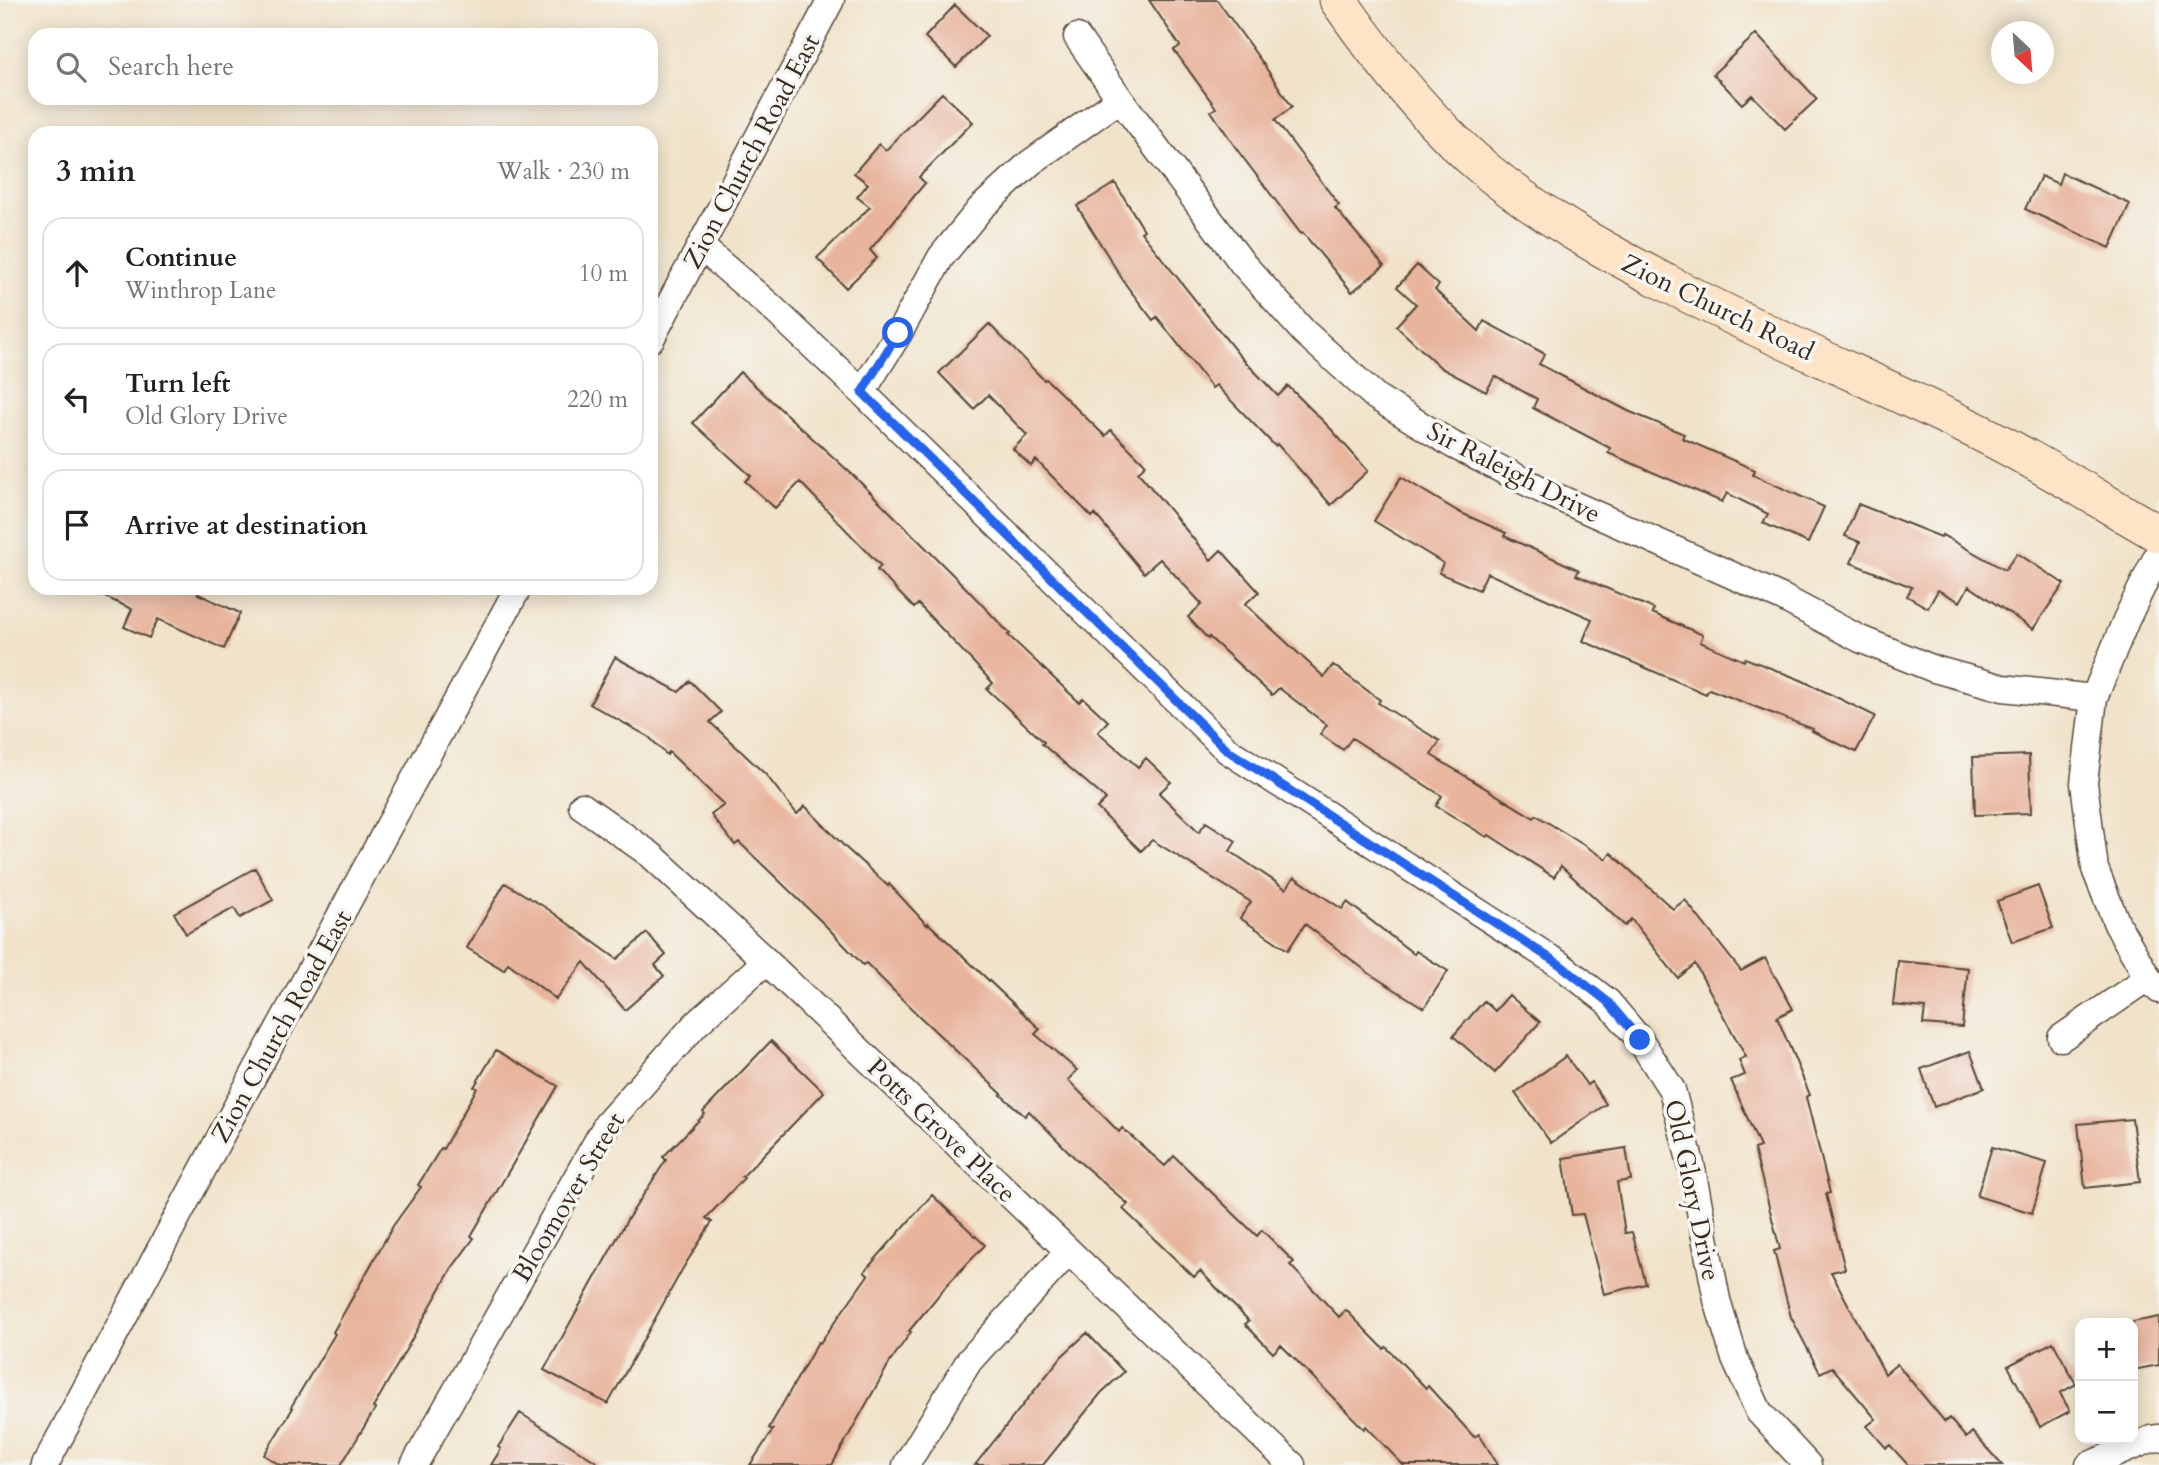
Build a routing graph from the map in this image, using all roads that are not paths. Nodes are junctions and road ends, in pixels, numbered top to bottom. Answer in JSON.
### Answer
{"nodes":[{"id":1,"x":831,"y":0,"type":"edge"},
{"id":2,"x":1339,"y":0,"type":"edge"},
{"id":3,"x":1077,"y":37,"type":"dead end"},
{"id":4,"x":1120,"y":99,"type":"junction"},
{"id":5,"x":700,"y":246,"type":"junction"},
{"id":6,"x":658,"y":326,"type":"edge"},
{"id":7,"x":862,"y":392,"type":"junction"},
{"id":8,"x":2159,"y":534,"type":"edge"},
{"id":9,"x":2159,"y":552,"type":"edge"},
{"id":10,"x":514,"y":595,"type":"edge"},
{"id":11,"x":2094,"y":698,"type":"junction"},
{"id":12,"x":582,"y":806,"type":"dead end"},
{"id":13,"x":766,"y":961,"type":"junction"},
{"id":14,"x":2153,"y":984,"type":"edge"},
{"id":15,"x":2061,"y":1038,"type":"dead end"},
{"id":16,"x":1068,"y":1252,"type":"junction"},
{"id":17,"x":2159,"y":1438,"type":"edge"},
{"id":18,"x":45,"y":1465,"type":"edge"},
{"id":19,"x":414,"y":1465,"type":"edge"},
{"id":20,"x":906,"y":1465,"type":"edge"},
{"id":21,"x":1292,"y":1465,"type":"edge"},
{"id":22,"x":1808,"y":1465,"type":"edge"},
{"id":23,"x":2090,"y":1465,"type":"edge"}],
"edges":[{"from":1,"to":5,"type":"street","name":"Zion Church Road East"},
{"from":2,"to":8,"type":"street","name":"Zion Church Road"},
{"from":3,"to":4,"type":"street","name":"Sir Raleigh Drive"},
{"from":4,"to":7,"type":"street"},
{"from":4,"to":11,"type":"street","name":"Sir Raleigh Drive"},
{"from":5,"to":6,"type":"street","name":"Zion Church Road East"},
{"from":5,"to":7,"type":"street","name":"Old Glory Drive"},
{"from":7,"to":22,"type":"street","name":"Old Glory Drive"},
{"from":9,"to":11,"type":"street"},
{"from":10,"to":18,"type":"street","name":"Zion Church Road East"},
{"from":11,"to":14,"type":"street"},
{"from":12,"to":13,"type":"street","name":"Potts Grove Place"},
{"from":13,"to":16,"type":"street","name":"Potts Grove Place"},
{"from":13,"to":19,"type":"street","name":"Bloomover Street"},
{"from":14,"to":15,"type":"street"},
{"from":16,"to":20,"type":"street"},
{"from":16,"to":21,"type":"street","name":"Potts Grove Place"},
{"from":17,"to":23,"type":"street"}]}
